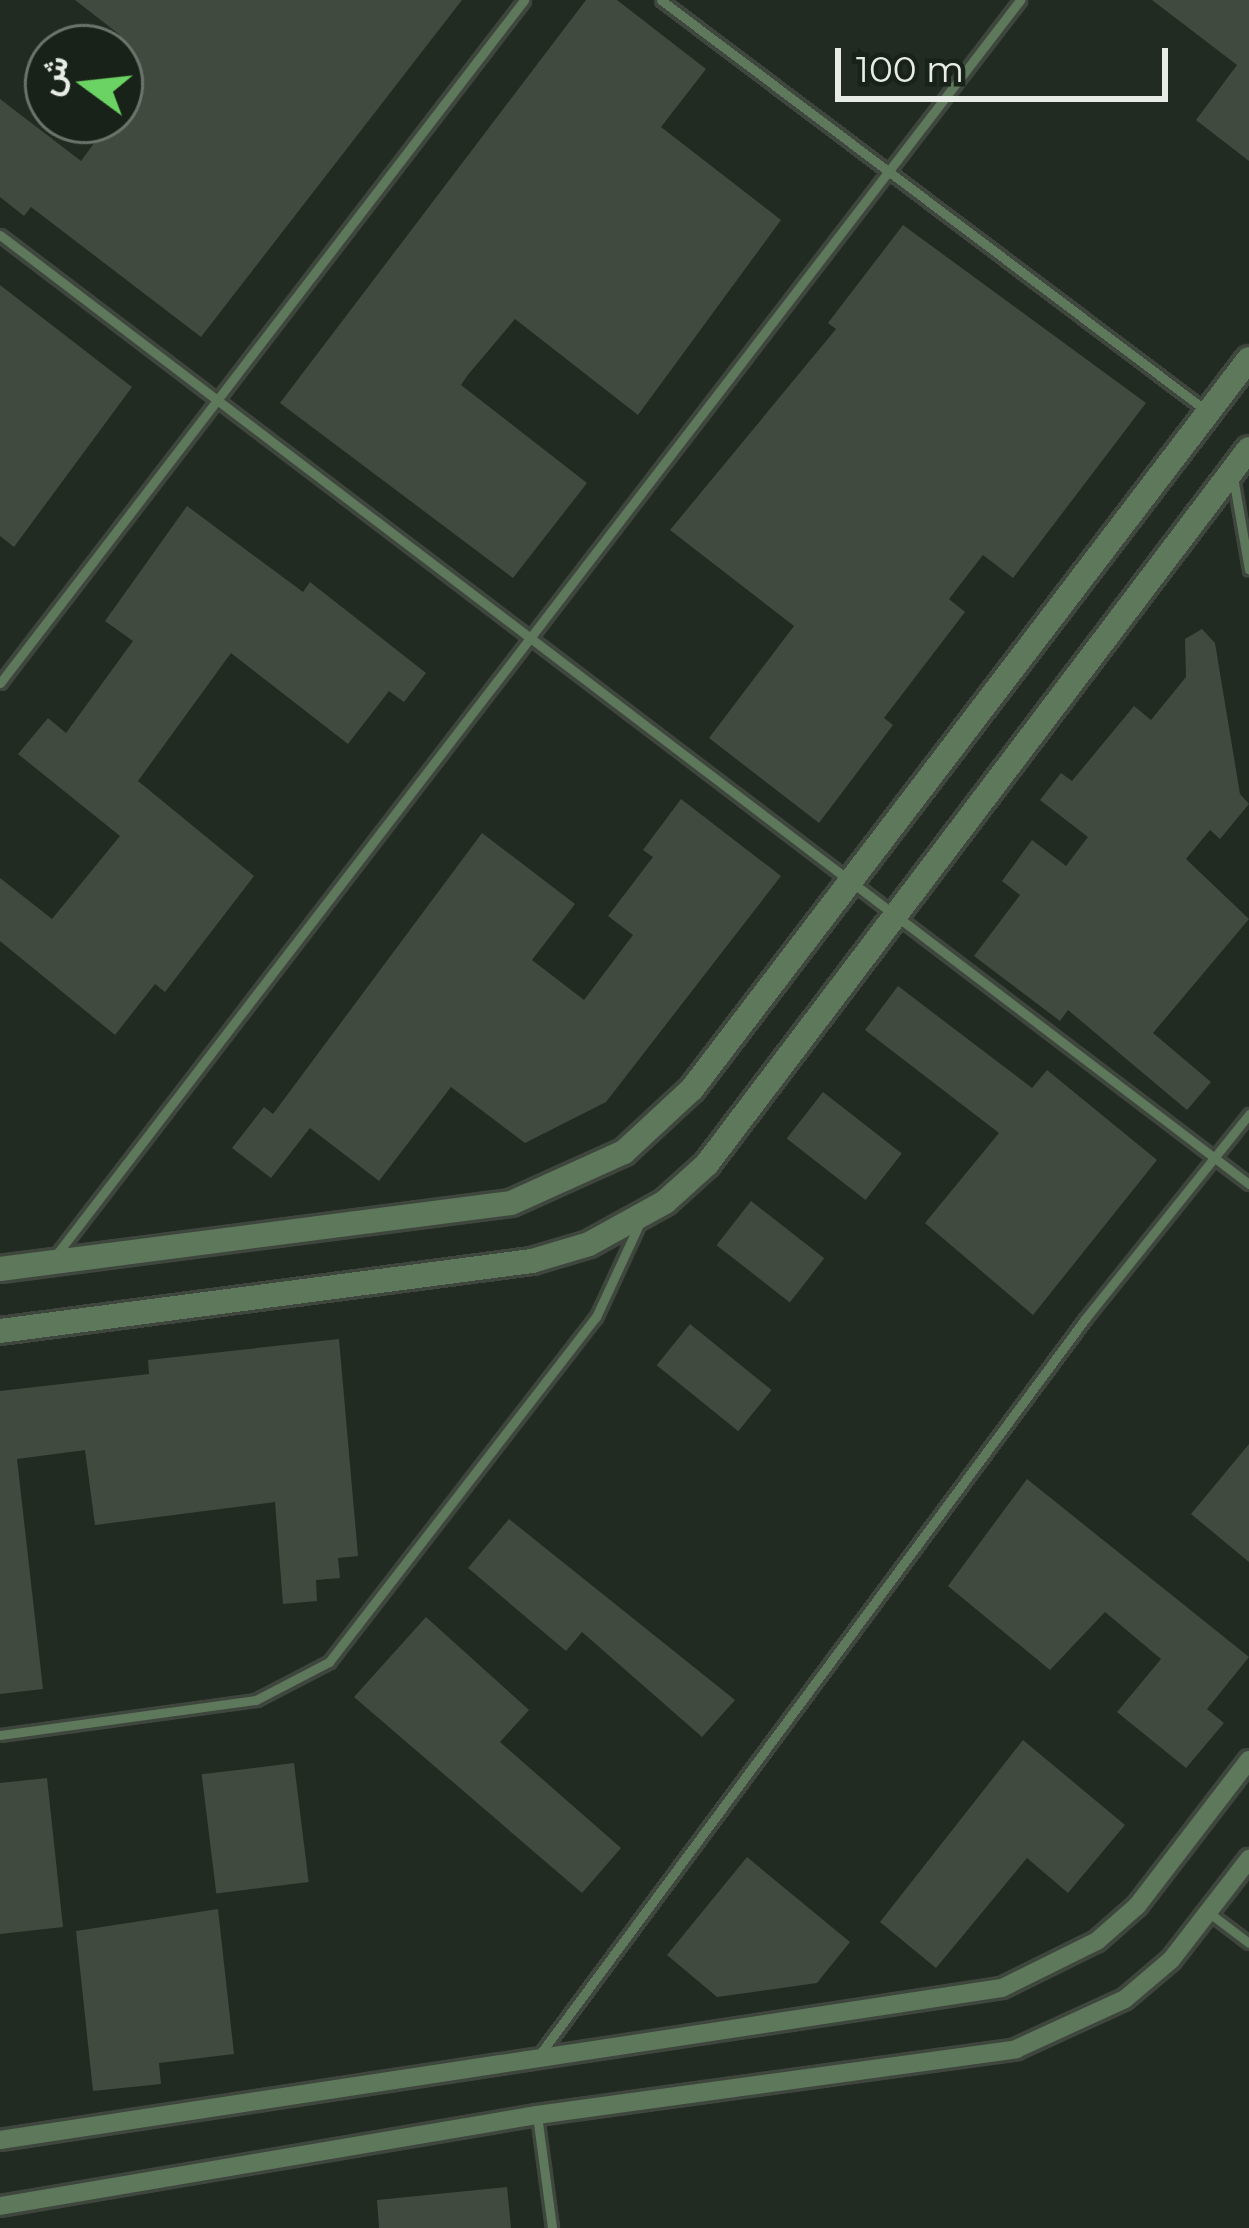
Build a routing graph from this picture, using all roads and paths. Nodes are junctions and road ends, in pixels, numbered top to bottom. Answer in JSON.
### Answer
{"nodes":[{"id":1,"x":524,"y":0,"type":"edge"},
{"id":2,"x":661,"y":0,"type":"edge"},
{"id":3,"x":1020,"y":0,"type":"edge"},
{"id":4,"x":892,"y":168,"type":"junction"},
{"id":5,"x":0,"y":235,"type":"edge"},
{"id":6,"x":1249,"y":359,"type":"edge"},
{"id":7,"x":216,"y":400,"type":"junction"},
{"id":8,"x":1208,"y":412,"type":"junction"},
{"id":9,"x":1249,"y":449,"type":"edge"},
{"id":10,"x":1232,"y":472,"type":"junction"},
{"id":11,"x":1249,"y":570,"type":"edge"},
{"id":12,"x":529,"y":640,"type":"junction"},
{"id":13,"x":0,"y":683,"type":"edge"},
{"id":14,"x":848,"y":884,"type":"junction"},
{"id":15,"x":895,"y":920,"type":"junction"},
{"id":16,"x":1249,"y":1114,"type":"edge"},
{"id":17,"x":1216,"y":1158,"type":"junction"},
{"id":18,"x":1249,"y":1184,"type":"edge"},
{"id":19,"x":641,"y":1217,"type":"junction"},
{"id":20,"x":50,"y":1263,"type":"junction"},
{"id":21,"x":0,"y":1269,"type":"edge"},
{"id":22,"x":0,"y":1331,"type":"edge"},
{"id":23,"x":0,"y":1735,"type":"edge"},
{"id":24,"x":1249,"y":1760,"type":"edge"},
{"id":25,"x":1249,"y":1859,"type":"edge"},
{"id":26,"x":1208,"y":1912,"type":"junction"},
{"id":27,"x":1249,"y":1943,"type":"edge"},
{"id":28,"x":536,"y":2059,"type":"junction"},
{"id":29,"x":537,"y":2116,"type":"junction"},
{"id":30,"x":0,"y":2140,"type":"edge"},
{"id":31,"x":0,"y":2206,"type":"edge"},
{"id":32,"x":552,"y":2228,"type":"edge"}],
"edges":[{"from":1,"to":7,"type":"lane"},
{"from":2,"to":4,"type":"lane"},
{"from":3,"to":4,"type":"lane"},
{"from":4,"to":8,"type":"lane"},
{"from":4,"to":12,"type":"lane"},
{"from":5,"to":7,"type":"lane"},
{"from":6,"to":8,"type":"street"},
{"from":7,"to":12,"type":"lane"},
{"from":7,"to":13,"type":"lane"},
{"from":8,"to":14,"type":"street"},
{"from":9,"to":10,"type":"street"},
{"from":10,"to":11,"type":"lane"},
{"from":10,"to":15,"type":"street"},
{"from":12,"to":14,"type":"lane"},
{"from":12,"to":20,"type":"lane"},
{"from":14,"to":15,"type":"lane"},
{"from":14,"to":20,"type":"street"},
{"from":15,"to":17,"type":"lane"},
{"from":15,"to":19,"type":"street"},
{"from":16,"to":17,"type":"lane"},
{"from":17,"to":18,"type":"lane"},
{"from":17,"to":28,"type":"lane"},
{"from":19,"to":22,"type":"street"},
{"from":19,"to":23,"type":"lane"},
{"from":20,"to":21,"type":"street"},
{"from":24,"to":28,"type":"street"},
{"from":25,"to":26,"type":"street"},
{"from":26,"to":27,"type":"lane"},
{"from":26,"to":29,"type":"street"},
{"from":28,"to":30,"type":"street"},
{"from":29,"to":31,"type":"street"},
{"from":29,"to":32,"type":"lane"}]}
